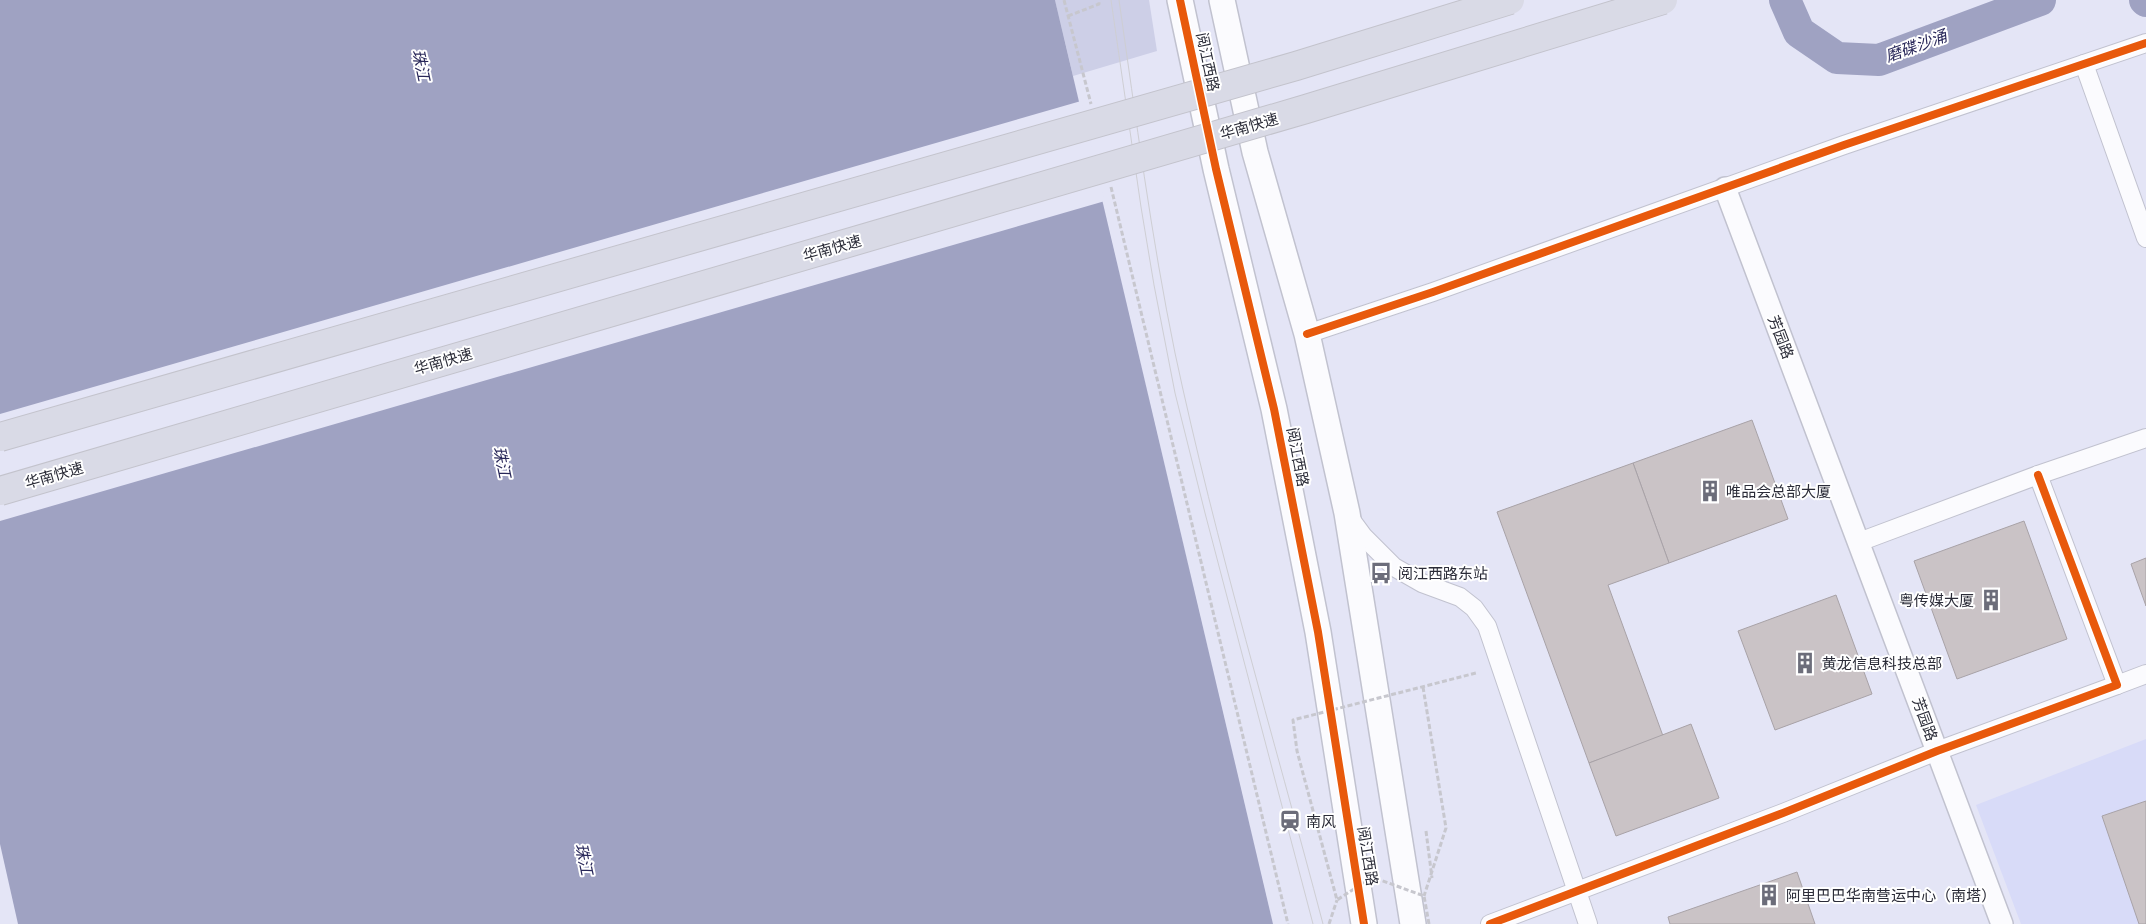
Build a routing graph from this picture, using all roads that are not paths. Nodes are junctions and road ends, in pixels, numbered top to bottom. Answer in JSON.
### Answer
{"nodes":[{"id":1,"x":1180,"y":0,"type":"edge"},
{"id":2,"x":1222,"y":0,"type":"edge"},
{"id":3,"x":1510,"y":0,"type":"edge"},
{"id":4,"x":1662,"y":0,"type":"edge"},
{"id":5,"x":2142,"y":45,"type":"edge"},
{"id":6,"x":2084,"y":64,"type":"junction"},
{"id":7,"x":1725,"y":188,"type":"junction"},
{"id":8,"x":2146,"y":238,"type":"edge"},
{"id":9,"x":1306,"y":334,"type":"junction"},
{"id":10,"x":0,"y":437,"type":"edge"},
{"id":11,"x":2146,"y":438,"type":"edge"},
{"id":12,"x":2038,"y":475,"type":"junction"},
{"id":13,"x":0,"y":491,"type":"edge"},
{"id":14,"x":1347,"y":513,"type":"junction"},
{"id":15,"x":1859,"y":542,"type":"junction"},
{"id":16,"x":2146,"y":674,"type":"edge"},
{"id":17,"x":2117,"y":685,"type":"junction"},
{"id":18,"x":1937,"y":751,"type":"junction"},
{"id":19,"x":1578,"y":892,"type":"junction"},
{"id":20,"x":1364,"y":924,"type":"edge"},
{"id":21,"x":1412,"y":924,"type":"edge"},
{"id":22,"x":1490,"y":924,"type":"edge"},
{"id":23,"x":1588,"y":924,"type":"edge"},
{"id":24,"x":2002,"y":924,"type":"edge"}],
"edges":[{"from":1,"to":20,"type":"main road","name":"阅江西路"},
{"from":2,"to":9,"type":"main road","name":"阅江西路"},
{"from":3,"to":10,"type":"highway","bridge":true},
{"from":4,"to":13,"type":"highway","name":"华南快速","bridge":true},
{"from":5,"to":6,"type":"street"},
{"from":6,"to":7,"type":"street"},
{"from":6,"to":8,"type":"street"},
{"from":7,"to":9,"type":"street"},
{"from":7,"to":15,"type":"street","name":"芳园路"},
{"from":9,"to":14,"type":"main road","name":"阅江西路"},
{"from":11,"to":12,"type":"street"},
{"from":12,"to":15,"type":"street"},
{"from":12,"to":17,"type":"street"},
{"from":14,"to":19,"type":"street"},
{"from":14,"to":21,"type":"main road","name":"阅江西路"},
{"from":15,"to":18,"type":"street","name":"芳园路"},
{"from":16,"to":17,"type":"street"},
{"from":17,"to":18,"type":"street"},
{"from":18,"to":19,"type":"street"},
{"from":18,"to":24,"type":"street","name":"芳园路"},
{"from":19,"to":22,"type":"street"},
{"from":19,"to":23,"type":"street"}]}
